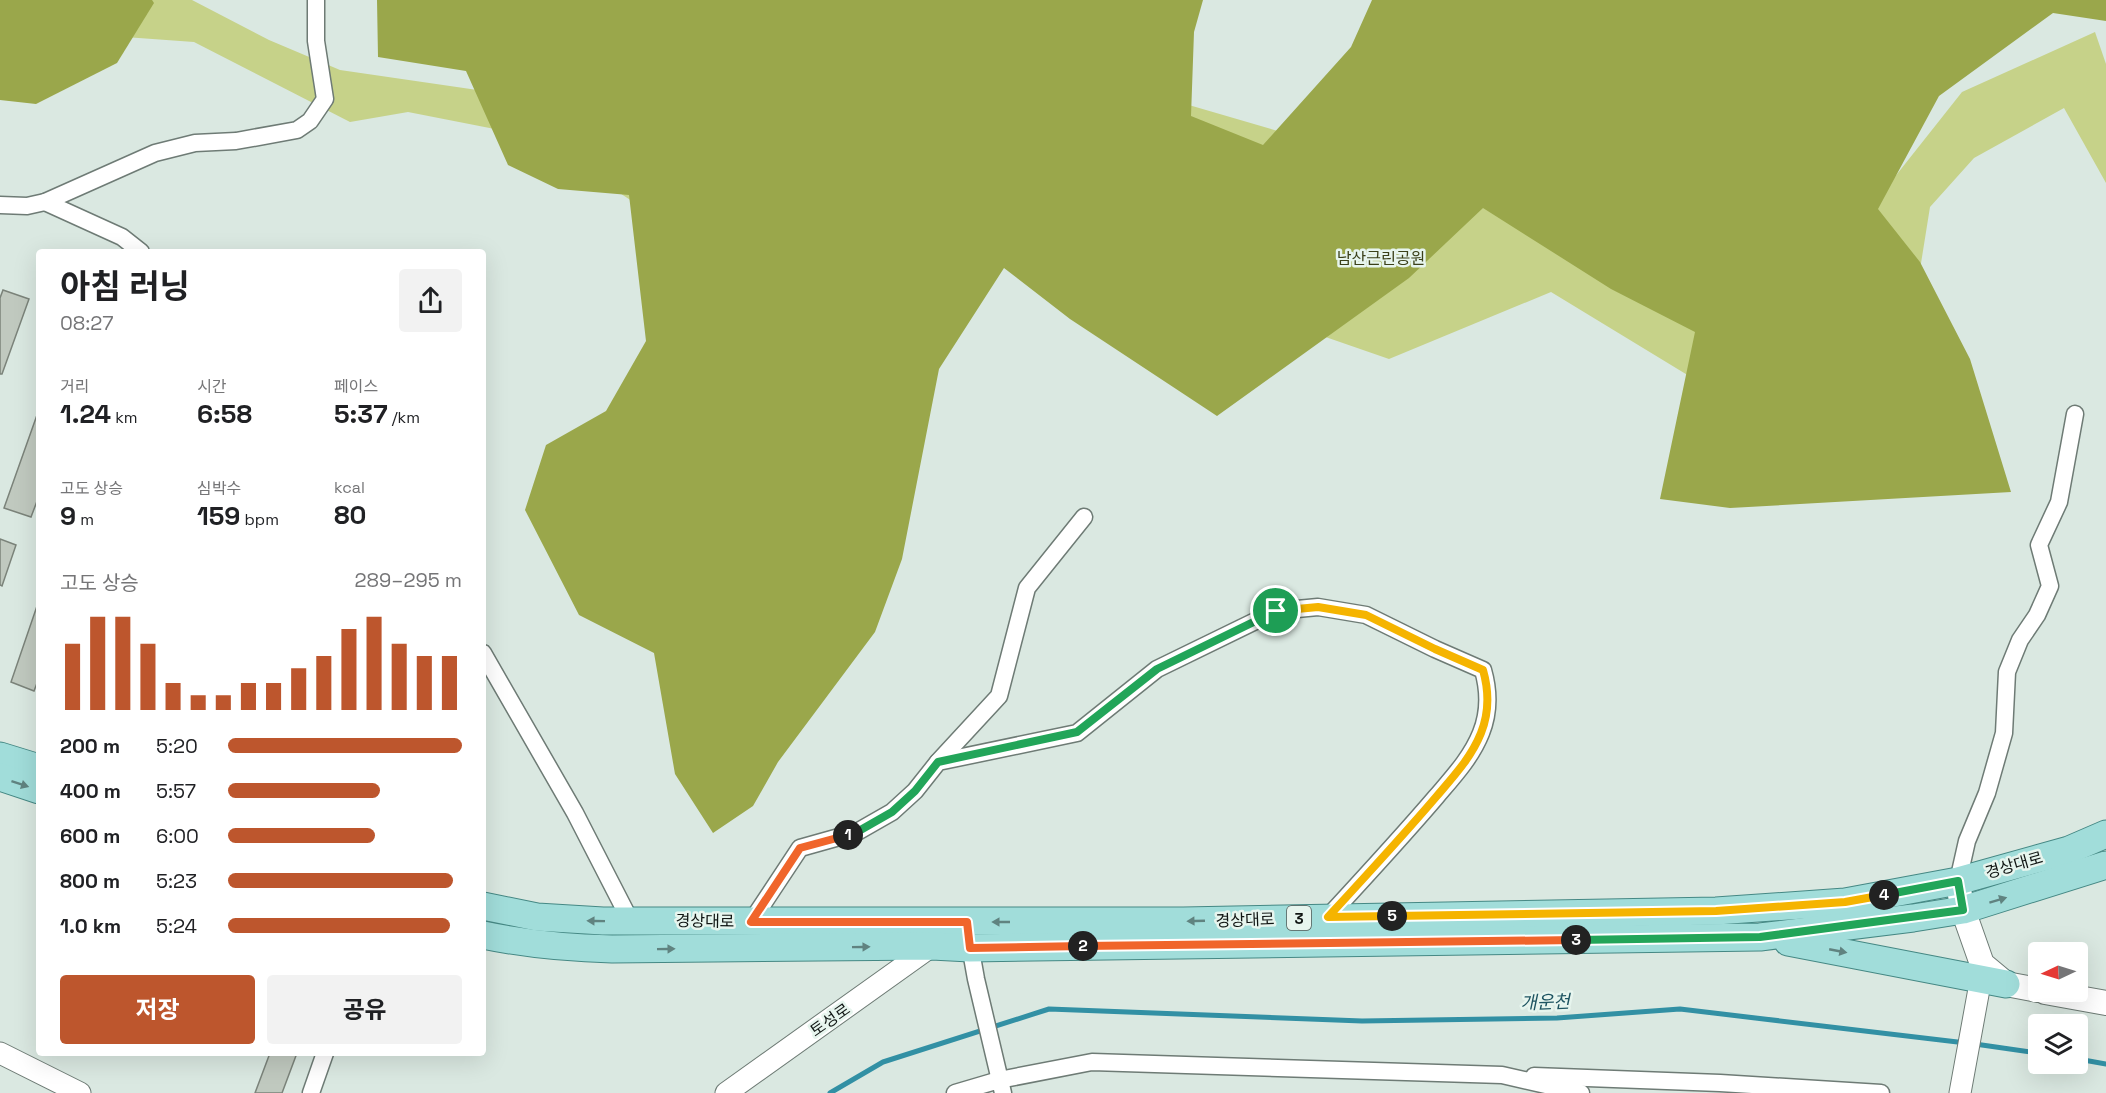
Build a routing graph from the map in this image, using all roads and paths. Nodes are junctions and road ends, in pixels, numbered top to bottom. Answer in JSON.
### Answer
{"nodes":[{"id":1,"x":316,"y":0,"type":"edge"},
{"id":2,"x":45,"y":202,"type":"junction"},
{"id":3,"x":1,"y":208,"type":"edge"},
{"id":4,"x":137,"y":249,"type":"edge"},
{"id":5,"x":2075,"y":414,"type":"dead end"},
{"id":6,"x":1084,"y":517,"type":"dead end"},
{"id":7,"x":486,"y":658,"type":"edge"},
{"id":8,"x":0,"y":756,"type":"edge"},
{"id":9,"x":938,"y":762,"type":"junction"},
{"id":10,"x":36,"y":767,"type":"edge"},
{"id":11,"x":0,"y":777,"type":"edge"},
{"id":12,"x":36,"y":789,"type":"edge"},
{"id":13,"x":2106,"y":834,"type":"edge"},
{"id":14,"x":2106,"y":865,"type":"edge"},
{"id":15,"x":1958,"y":881,"type":"junction"},
{"id":16,"x":486,"y":907,"type":"edge"},
{"id":17,"x":1963,"y":910,"type":"junction"},
{"id":18,"x":1328,"y":917,"type":"junction"},
{"id":19,"x":630,"y":920,"type":"junction"},
{"id":20,"x":751,"y":922,"type":"junction"},
{"id":21,"x":968,"y":935,"type":"junction"},
{"id":22,"x":486,"y":936,"type":"edge"},
{"id":23,"x":1760,"y":937,"type":"junction"},
{"id":24,"x":932,"y":946,"type":"junction"},
{"id":25,"x":1994,"y":981,"type":"junction"},
{"id":26,"x":2028,"y":988,"type":"edge"},
{"id":27,"x":2088,"y":1000,"type":"edge"},
{"id":28,"x":2106,"y":1003,"type":"edge"},
{"id":29,"x":0,"y":1053,"type":"edge"},
{"id":30,"x":324,"y":1056,"type":"edge"},
{"id":31,"x":1502,"y":1075,"type":"junction"},
{"id":32,"x":999,"y":1081,"type":"edge"},
{"id":33,"x":80,"y":1093,"type":"edge"},
{"id":34,"x":311,"y":1093,"type":"edge"},
{"id":35,"x":726,"y":1093,"type":"edge"},
{"id":36,"x":955,"y":1093,"type":"edge"},
{"id":37,"x":1581,"y":1093,"type":"edge"},
{"id":38,"x":1881,"y":1093,"type":"edge"},
{"id":39,"x":1960,"y":1093,"type":"edge"}],
"edges":[{"from":1,"to":2,"type":"street"},
{"from":2,"to":3,"type":"street"},
{"from":2,"to":4,"type":"street"},
{"from":5,"to":15,"type":"street"},
{"from":6,"to":9,"type":"street"},
{"from":7,"to":19,"type":"street"},
{"from":8,"to":10,"type":"main road"},
{"from":9,"to":18,"type":"street"},
{"from":9,"to":20,"type":"street"},
{"from":11,"to":12,"type":"main road","one_way":true},
{"from":13,"to":15,"type":"main road","name":"경상대로","number":"3"},
{"from":17,"to":14,"type":"main road","name":"경상대로","number":"3","one_way":true},
{"from":15,"to":17,"type":"main road"},
{"from":15,"to":18,"type":"main road","name":"경상대로","number":"3"},
{"from":19,"to":16,"type":"main road","name":"경상대로","number":"3","one_way":true},
{"from":17,"to":23,"type":"main road","name":"경상대로","number":"3"},
{"from":17,"to":25,"type":"main road"},
{"from":18,"to":21,"type":"main road","name":"경상대로","number":"3","one_way":true},
{"from":19,"to":20,"type":"main road","name":"경상대로","number":"3"},
{"from":20,"to":21,"type":"main road","name":"경상대로","number":"3"},
{"from":21,"to":23,"type":"main road","name":"경상대로","number":"3"},
{"from":21,"to":24,"type":"main road","name":"경상대로","number":"3"},
{"from":21,"to":32,"type":"street"},
{"from":22,"to":24,"type":"main road","name":"경상대로","number":"3","one_way":true},
{"from":23,"to":25,"type":"main road","one_way":true},
{"from":24,"to":35,"type":"street","name":"토성로"},
{"from":25,"to":26,"type":"main road"},
{"from":25,"to":39,"type":"street"},
{"from":27,"to":28,"type":"main road"},
{"from":29,"to":33,"type":"street"},
{"from":30,"to":34,"type":"street"},
{"from":31,"to":32,"type":"street"},
{"from":31,"to":37,"type":"street"},
{"from":31,"to":38,"type":"street"},
{"from":32,"to":36,"type":"street"}]}
